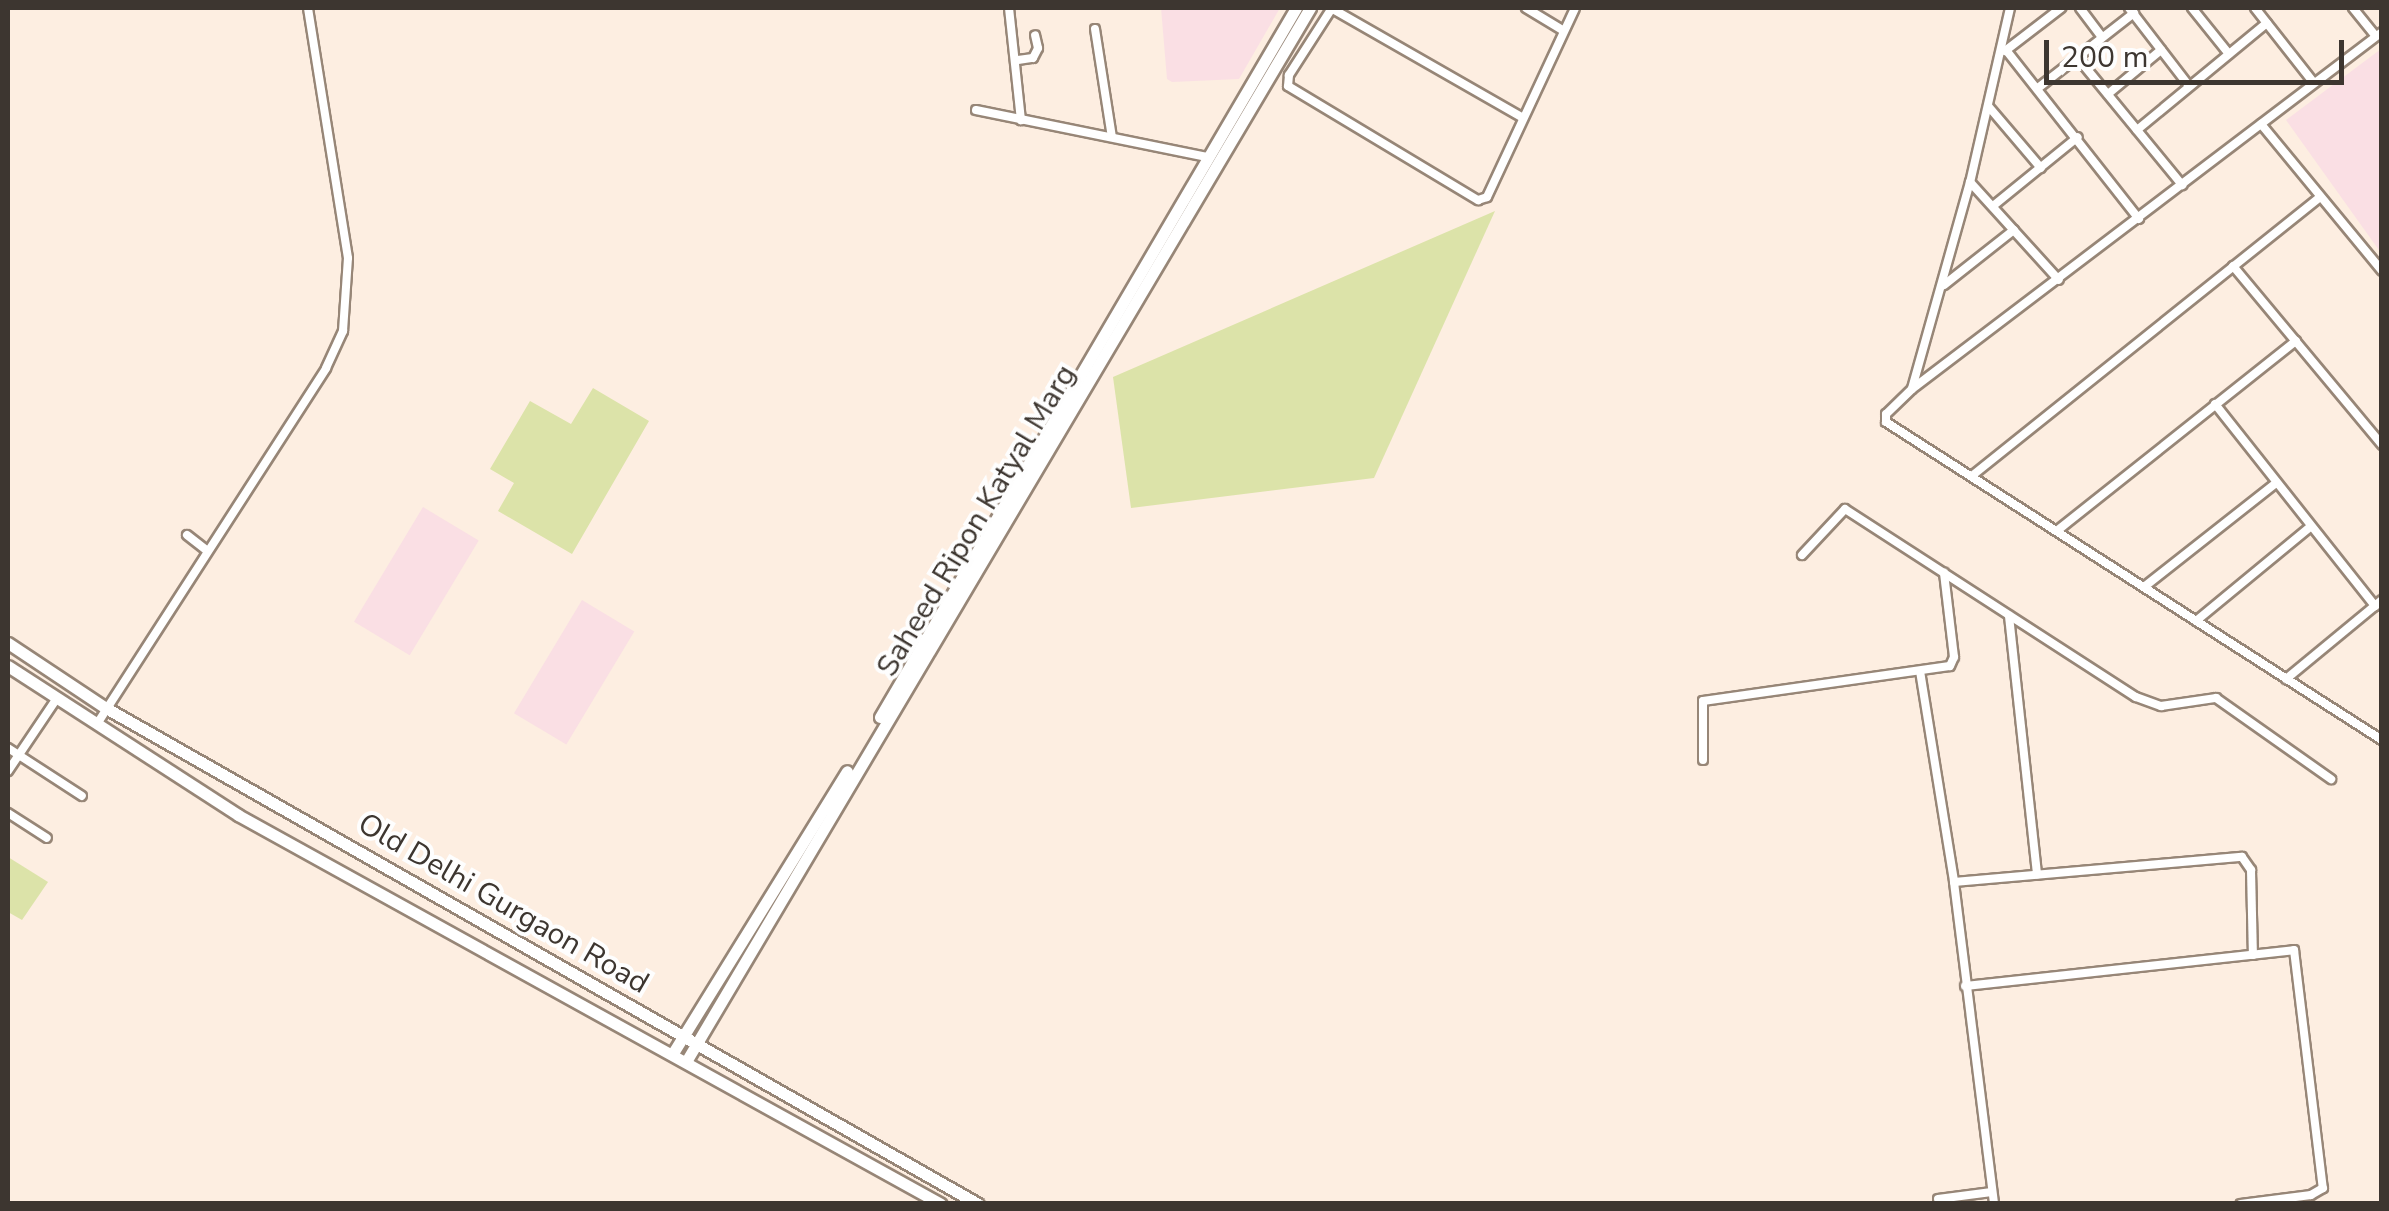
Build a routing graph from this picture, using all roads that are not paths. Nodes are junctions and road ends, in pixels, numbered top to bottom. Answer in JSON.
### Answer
{"nodes":[{"id":1,"x":308,"y":8,"type":"edge"},
{"id":2,"x":1009,"y":8,"type":"edge"},
{"id":3,"x":1296,"y":8,"type":"edge"},
{"id":4,"x":1310,"y":8,"type":"edge"},
{"id":5,"x":1332,"y":8,"type":"edge"},
{"id":6,"x":1526,"y":8,"type":"edge"},
{"id":7,"x":1575,"y":8,"type":"edge"},
{"id":8,"x":2010,"y":8,"type":"edge"},
{"id":9,"x":2061,"y":8,"type":"edge"},
{"id":10,"x":2080,"y":8,"type":"edge"},
{"id":11,"x":2192,"y":8,"type":"edge"},
{"id":12,"x":2255,"y":8,"type":"edge"},
{"id":13,"x":2353,"y":8,"type":"edge"},
{"id":14,"x":2132,"y":10,"type":"edge"},
{"id":15,"x":2267,"y":23,"type":"junction"},
{"id":16,"x":1095,"y":29,"type":"dead end"},
{"id":17,"x":1564,"y":31,"type":"junction"},
{"id":18,"x":2379,"y":34,"type":"edge"},
{"id":19,"x":1035,"y":35,"type":"dead end"},
{"id":20,"x":2102,"y":37,"type":"junction"},
{"id":21,"x":2162,"y":50,"type":"junction"},
{"id":22,"x":2004,"y":52,"type":"junction"},
{"id":23,"x":2230,"y":54,"type":"junction"},
{"id":24,"x":2076,"y":57,"type":"junction"},
{"id":25,"x":1018,"y":60,"type":"junction"},
{"id":26,"x":1260,"y":78,"type":"junction"},
{"id":27,"x":2314,"y":83,"type":"junction"},
{"id":28,"x":2189,"y":86,"type":"junction"},
{"id":29,"x":2038,"y":88,"type":"junction"},
{"id":30,"x":2108,"y":94,"type":"junction"},
{"id":31,"x":1989,"y":107,"type":"junction"},
{"id":32,"x":976,"y":110,"type":"dead end"},
{"id":33,"x":1523,"y":118,"type":"junction"},
{"id":34,"x":1022,"y":120,"type":"junction"},
{"id":35,"x":2261,"y":124,"type":"junction"},
{"id":36,"x":2137,"y":130,"type":"junction"},
{"id":37,"x":1112,"y":137,"type":"junction"},
{"id":38,"x":2078,"y":138,"type":"junction"},
{"id":39,"x":1208,"y":157,"type":"junction"},
{"id":40,"x":2041,"y":168,"type":"junction"},
{"id":41,"x":1970,"y":182,"type":"junction"},
{"id":42,"x":2182,"y":186,"type":"junction"},
{"id":43,"x":2320,"y":197,"type":"junction"},
{"id":44,"x":1993,"y":206,"type":"junction"},
{"id":45,"x":2139,"y":218,"type":"junction"},
{"id":46,"x":2014,"y":230,"type":"junction"},
{"id":47,"x":2233,"y":266,"type":"junction"},
{"id":48,"x":2382,"y":271,"type":"edge"},
{"id":49,"x":2059,"y":280,"type":"junction"},
{"id":50,"x":1944,"y":285,"type":"junction"},
{"id":51,"x":2296,"y":342,"type":"junction"},
{"id":52,"x":1079,"y":390,"type":"junction"},
{"id":53,"x":1912,"y":390,"type":"junction"},
{"id":54,"x":2215,"y":404,"type":"junction"},
{"id":55,"x":2382,"y":445,"type":"edge"},
{"id":56,"x":1973,"y":474,"type":"junction"},
{"id":57,"x":2275,"y":484,"type":"junction"},
{"id":58,"x":2310,"y":527,"type":"junction"},
{"id":59,"x":2058,"y":530,"type":"junction"},
{"id":60,"x":187,"y":535,"type":"dead end"},
{"id":61,"x":206,"y":550,"type":"junction"},
{"id":62,"x":1802,"y":556,"type":"dead end"},
{"id":63,"x":1944,"y":574,"type":"junction"},
{"id":64,"x":2144,"y":587,"type":"junction"},
{"id":65,"x":2378,"y":603,"type":"edge"},
{"id":66,"x":2009,"y":616,"type":"junction"},
{"id":67,"x":2196,"y":621,"type":"junction"},
{"id":68,"x":8,"y":643,"type":"edge"},
{"id":69,"x":8,"y":666,"type":"edge"},
{"id":70,"x":1920,"y":671,"type":"junction"},
{"id":71,"x":2286,"y":679,"type":"junction"},
{"id":72,"x":56,"y":698,"type":"junction"},
{"id":73,"x":106,"y":708,"type":"junction"},
{"id":74,"x":97,"y":724,"type":"junction"},
{"id":75,"x":2381,"y":739,"type":"edge"},
{"id":76,"x":8,"y":748,"type":"edge"},
{"id":77,"x":18,"y":755,"type":"junction"},
{"id":78,"x":1704,"y":760,"type":"dead end"},
{"id":79,"x":8,"y":771,"type":"edge"},
{"id":80,"x":2331,"y":779,"type":"dead end"},
{"id":81,"x":82,"y":796,"type":"dead end"},
{"id":82,"x":8,"y":813,"type":"edge"},
{"id":83,"x":47,"y":838,"type":"dead end"},
{"id":84,"x":2037,"y":874,"type":"junction"},
{"id":85,"x":1954,"y":882,"type":"junction"},
{"id":86,"x":2253,"y":955,"type":"junction"},
{"id":87,"x":1965,"y":986,"type":"junction"},
{"id":88,"x":683,"y":1034,"type":"junction"},
{"id":89,"x":697,"y":1042,"type":"junction"},
{"id":90,"x":673,"y":1052,"type":"junction"},
{"id":91,"x":686,"y":1060,"type":"junction"},
{"id":92,"x":1992,"y":1192,"type":"junction"},
{"id":93,"x":1938,"y":1199,"type":"dead end"},
{"id":94,"x":942,"y":1204,"type":"edge"},
{"id":95,"x":978,"y":1204,"type":"edge"},
{"id":96,"x":1994,"y":1204,"type":"edge"},
{"id":97,"x":2241,"y":1204,"type":"edge"}],
"edges":[{"from":1,"to":61,"type":"street"},
{"from":2,"to":25,"type":"street"},
{"from":3,"to":26,"type":"street","name":"Saheed Ripon Katyal Marg"},
{"from":4,"to":26,"type":"street","name":"Saheed Ripon Katyal Marg"},
{"from":5,"to":33,"type":"street"},
{"from":5,"to":33,"type":"street"},
{"from":6,"to":17,"type":"street"},
{"from":7,"to":17,"type":"street"},
{"from":8,"to":22,"type":"street"},
{"from":9,"to":22,"type":"street"},
{"from":10,"to":20,"type":"street"},
{"from":11,"to":23,"type":"street"},
{"from":12,"to":15,"type":"street"},
{"from":13,"to":18,"type":"street"},
{"from":14,"to":20,"type":"street"},
{"from":14,"to":21,"type":"street"},
{"from":15,"to":23,"type":"street"},
{"from":15,"to":27,"type":"street"},
{"from":16,"to":37,"type":"street"},
{"from":17,"to":33,"type":"street"},
{"from":18,"to":27,"type":"street"},
{"from":19,"to":25,"type":"street"},
{"from":20,"to":24,"type":"street"},
{"from":21,"to":28,"type":"street"},
{"from":21,"to":30,"type":"street"},
{"from":22,"to":29,"type":"street"},
{"from":22,"to":31,"type":"street"},
{"from":23,"to":28,"type":"street"},
{"from":24,"to":29,"type":"street"},
{"from":24,"to":30,"type":"street"},
{"from":25,"to":34,"type":"street"},
{"from":26,"to":39,"type":"street","name":"Saheed Ripon Katyal Marg"},
{"from":26,"to":52,"type":"street","name":"Saheed Ripon Katyal Marg"},
{"from":27,"to":35,"type":"street"},
{"from":28,"to":36,"type":"street"},
{"from":29,"to":38,"type":"street"},
{"from":30,"to":36,"type":"street"},
{"from":31,"to":40,"type":"street"},
{"from":31,"to":41,"type":"street"},
{"from":32,"to":34,"type":"street"},
{"from":34,"to":37,"type":"street"},
{"from":35,"to":42,"type":"street"},
{"from":35,"to":43,"type":"street"},
{"from":36,"to":42,"type":"street"},
{"from":37,"to":39,"type":"street"},
{"from":38,"to":40,"type":"street"},
{"from":38,"to":45,"type":"street"},
{"from":39,"to":52,"type":"street","name":"Saheed Ripon Katyal Marg"},
{"from":40,"to":44,"type":"street"},
{"from":41,"to":44,"type":"street"},
{"from":41,"to":50,"type":"street"},
{"from":42,"to":45,"type":"street"},
{"from":43,"to":47,"type":"street"},
{"from":43,"to":48,"type":"street"},
{"from":44,"to":46,"type":"street"},
{"from":45,"to":49,"type":"street"},
{"from":46,"to":49,"type":"street"},
{"from":46,"to":50,"type":"street"},
{"from":47,"to":51,"type":"street"},
{"from":47,"to":56,"type":"street"},
{"from":49,"to":53,"type":"street"},
{"from":50,"to":53,"type":"street"},
{"from":51,"to":54,"type":"street"},
{"from":51,"to":55,"type":"street"},
{"from":52,"to":88,"type":"street","name":"Saheed Ripon Katyal Marg"},
{"from":52,"to":89,"type":"street","name":"Saheed Ripon Katyal Marg"},
{"from":53,"to":56,"type":"street"},
{"from":54,"to":57,"type":"street"},
{"from":54,"to":59,"type":"street"},
{"from":56,"to":59,"type":"street"},
{"from":57,"to":58,"type":"street"},
{"from":57,"to":64,"type":"street"},
{"from":58,"to":65,"type":"street"},
{"from":58,"to":67,"type":"street"},
{"from":59,"to":64,"type":"street"},
{"from":60,"to":61,"type":"street"},
{"from":61,"to":73,"type":"street"},
{"from":62,"to":63,"type":"street"},
{"from":63,"to":66,"type":"street"},
{"from":63,"to":70,"type":"street"},
{"from":64,"to":67,"type":"street"},
{"from":65,"to":71,"type":"street"},
{"from":66,"to":80,"type":"street"},
{"from":66,"to":84,"type":"street"},
{"from":67,"to":71,"type":"street"},
{"from":68,"to":73,"type":"street","name":"Old Delhi Gurgaon Road"},
{"from":69,"to":72,"type":"street","name":"Old Delhi Gurgaon Road"},
{"from":70,"to":78,"type":"street"},
{"from":70,"to":85,"type":"street"},
{"from":71,"to":75,"type":"street"},
{"from":72,"to":74,"type":"street","name":"Old Delhi Gurgaon Road"},
{"from":72,"to":77,"type":"street"},
{"from":73,"to":74,"type":"street"},
{"from":73,"to":88,"type":"street","name":"Old Delhi Gurgaon Road"},
{"from":74,"to":90,"type":"street","name":"Old Delhi Gurgaon Road"},
{"from":76,"to":77,"type":"street"},
{"from":77,"to":79,"type":"street"},
{"from":77,"to":81,"type":"street"},
{"from":82,"to":83,"type":"street"},
{"from":84,"to":85,"type":"street"},
{"from":84,"to":86,"type":"street"},
{"from":85,"to":87,"type":"street"},
{"from":86,"to":87,"type":"street"},
{"from":86,"to":97,"type":"street"},
{"from":87,"to":92,"type":"street"},
{"from":88,"to":89,"type":"street","name":"Old Delhi Gurgaon Road"},
{"from":88,"to":90,"type":"street","name":"Saheed Ripon Katyal Marg"},
{"from":89,"to":91,"type":"street","name":"Saheed Ripon Katyal Marg"},
{"from":89,"to":95,"type":"street","name":"Old Delhi Gurgaon Road"},
{"from":90,"to":91,"type":"street","name":"Old Delhi Gurgaon Road"},
{"from":91,"to":94,"type":"street","name":"Old Delhi Gurgaon Road"},
{"from":92,"to":93,"type":"street"},
{"from":92,"to":96,"type":"street"}]}
